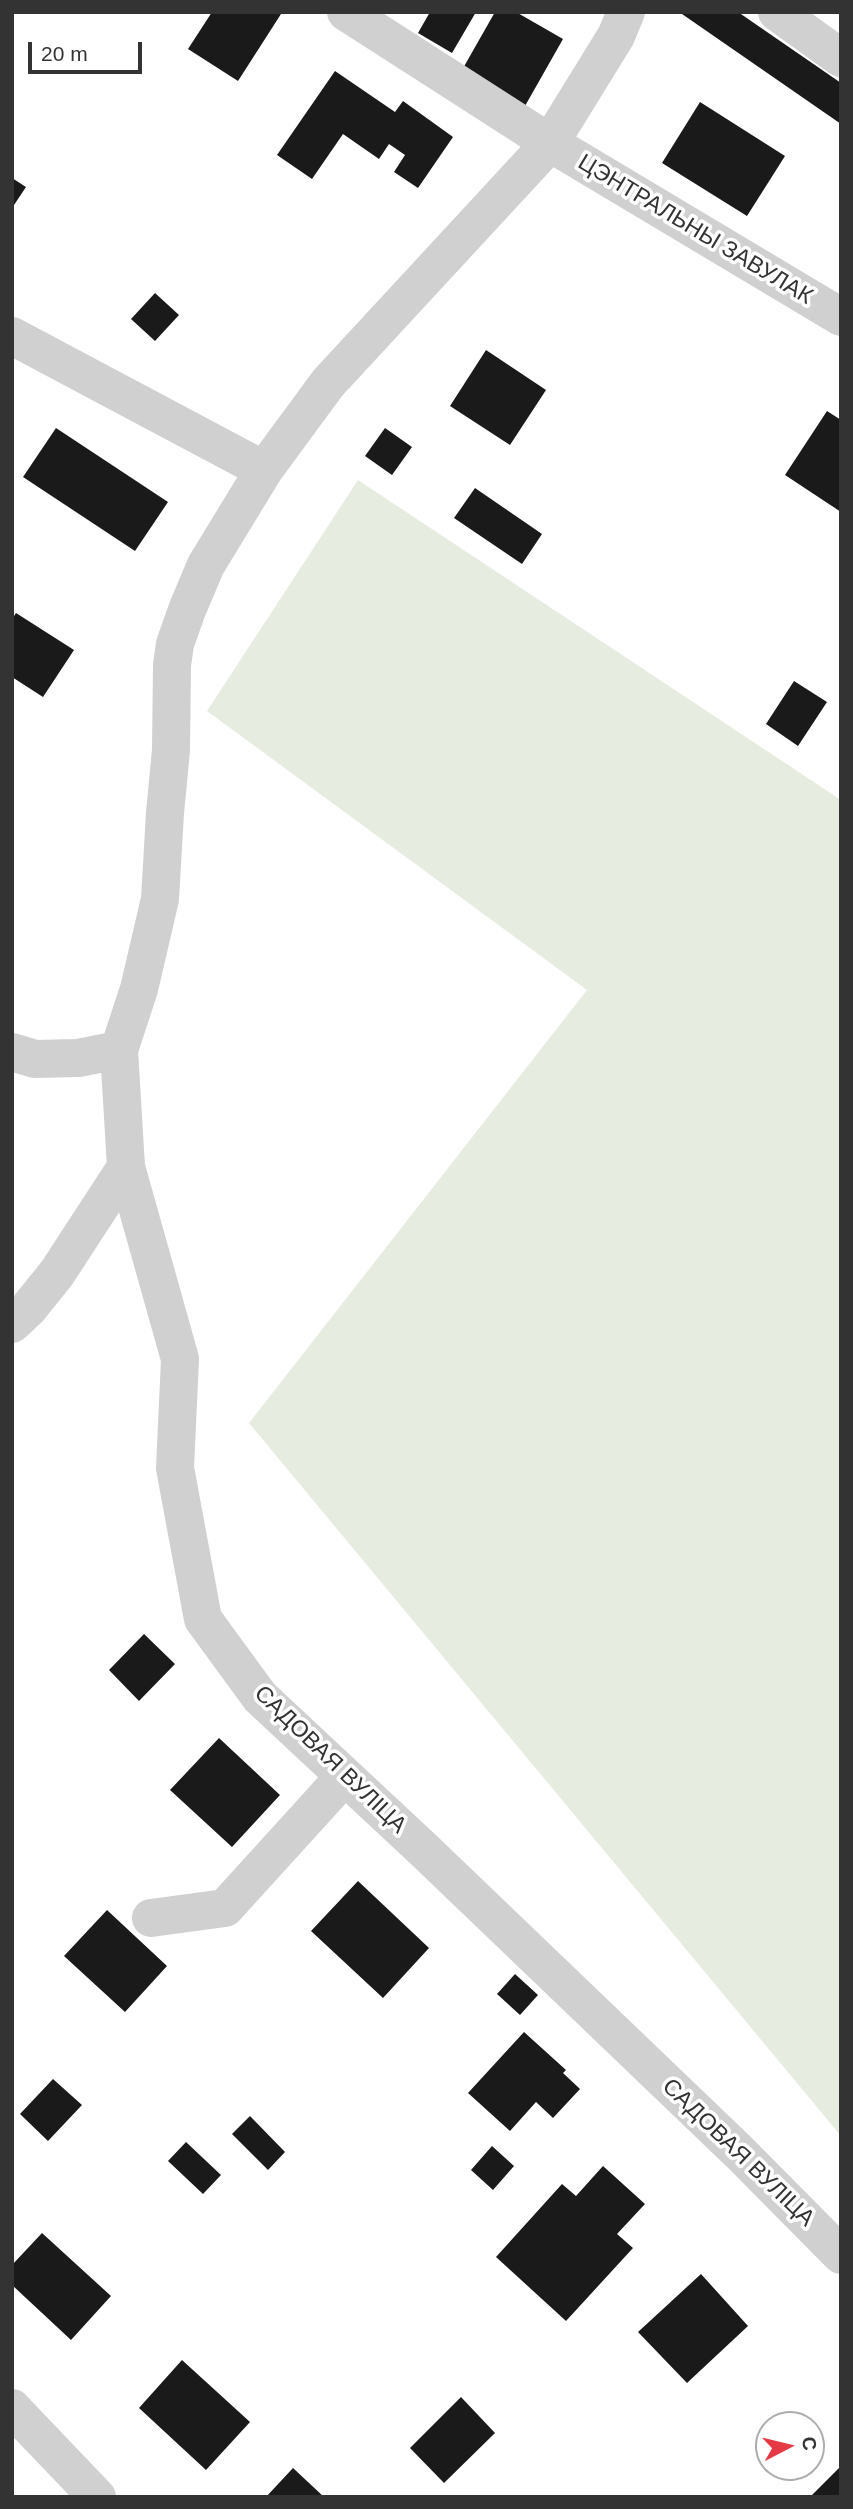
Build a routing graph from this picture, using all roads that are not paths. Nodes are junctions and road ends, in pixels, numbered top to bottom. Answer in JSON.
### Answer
{"nodes":[{"id":1,"x":346,"y":12,"type":"edge"},
{"id":2,"x":626,"y":12,"type":"edge"},
{"id":3,"x":777,"y":12,"type":"edge"},
{"id":4,"x":841,"y":58,"type":"edge"},
{"id":5,"x":550,"y":143,"type":"junction"},
{"id":6,"x":841,"y":317,"type":"edge"},
{"id":7,"x":12,"y":336,"type":"edge"},
{"id":8,"x":264,"y":470,"type":"junction"},
{"id":9,"x":119,"y":1050,"type":"junction"},
{"id":10,"x":12,"y":1052,"type":"edge"},
{"id":11,"x":126,"y":1167,"type":"junction"},
{"id":12,"x":17,"y":1314,"type":"edge"},
{"id":13,"x":345,"y":1776,"type":"junction"},
{"id":14,"x":151,"y":1918,"type":"dead end"},
{"id":15,"x":841,"y":2255,"type":"edge"},
{"id":16,"x":12,"y":2408,"type":"edge"},
{"id":17,"x":97,"y":2497,"type":"edge"}],
"edges":[{"from":1,"to":5,"type":"street","name":"ЦЭНТРАЛЬНЫ ЗАВУЛАК"},
{"from":2,"to":5,"type":"street"},
{"from":3,"to":4,"type":"street"},
{"from":5,"to":6,"type":"street","name":"ЦЭНТРАЛЬНЫ ЗАВУЛАК"},
{"from":5,"to":8,"type":"street"},
{"from":7,"to":8,"type":"street"},
{"from":8,"to":9,"type":"street"},
{"from":9,"to":10,"type":"street"},
{"from":9,"to":11,"type":"street","name":"САДОВАЯ ВУЛІЦА"},
{"from":11,"to":12,"type":"street"},
{"from":11,"to":13,"type":"street","name":"САДОВАЯ ВУЛІЦА"},
{"from":13,"to":14,"type":"street"},
{"from":13,"to":15,"type":"street","name":"САДОВАЯ ВУЛІЦА"},
{"from":16,"to":17,"type":"street"}]}
